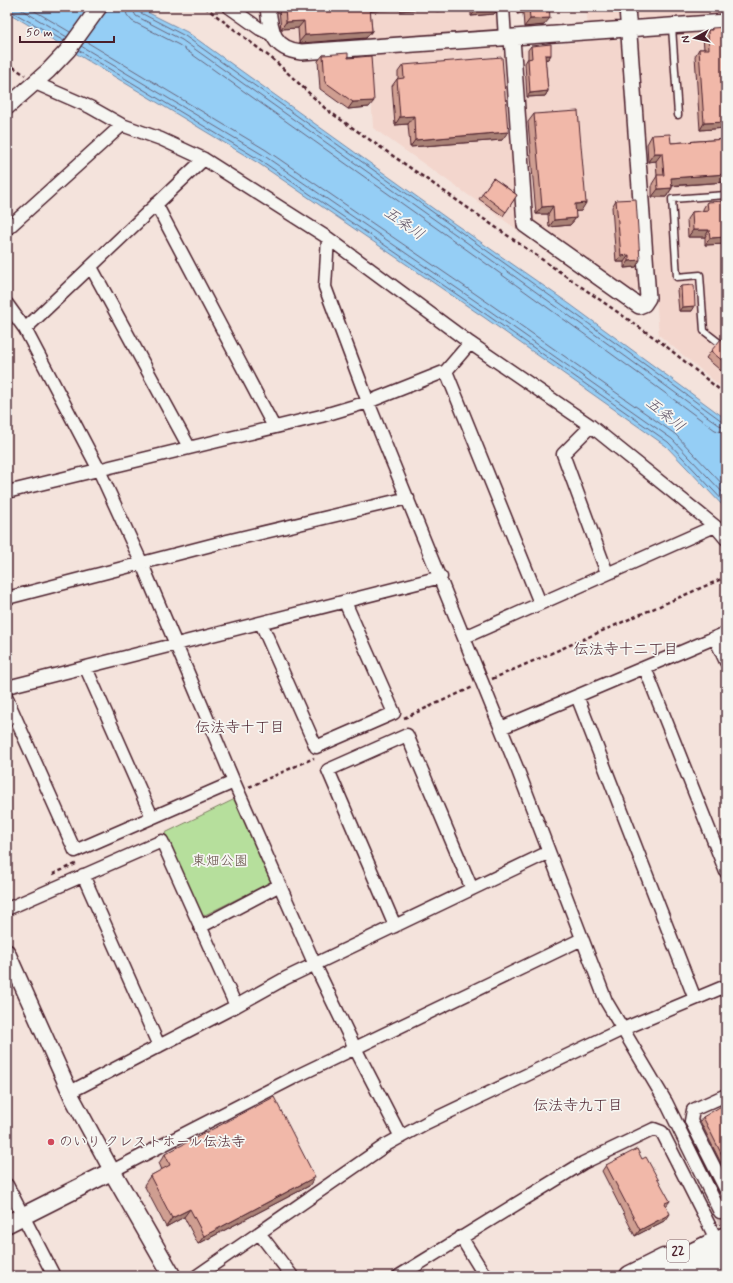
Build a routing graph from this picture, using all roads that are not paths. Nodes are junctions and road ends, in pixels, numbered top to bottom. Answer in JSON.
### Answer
{"nodes":[{"id":1,"x":99,"y":7,"type":"edge"},
{"id":2,"x":229,"y":7,"type":"edge"},
{"id":3,"x":268,"y":7,"type":"edge"},
{"id":4,"x":503,"y":7,"type":"edge"},
{"id":5,"x":627,"y":7,"type":"edge"},
{"id":6,"x":726,"y":22,"type":"edge"},
{"id":7,"x":672,"y":27,"type":"junction"},
{"id":8,"x":629,"y":30,"type":"junction"},
{"id":9,"x":272,"y":34,"type":"junction"},
{"id":10,"x":508,"y":38,"type":"junction"},
{"id":11,"x":35,"y":83,"type":"junction"},
{"id":12,"x":7,"y":107,"type":"edge"},
{"id":13,"x":678,"y":115,"type":"dead end"},
{"id":14,"x":122,"y":125,"type":"junction"},
{"id":15,"x":204,"y":159,"type":"junction"},
{"id":16,"x":726,"y":195,"type":"edge"},
{"id":17,"x":156,"y":204,"type":"junction"},
{"id":18,"x":7,"y":228,"type":"edge"},
{"id":19,"x":328,"y":238,"type":"junction"},
{"id":20,"x":92,"y":267,"type":"junction"},
{"id":21,"x":7,"y":304,"type":"edge"},
{"id":22,"x":25,"y":329,"type":"junction"},
{"id":23,"x":470,"y":343,"type":"junction"},
{"id":24,"x":726,"y":348,"type":"edge"},
{"id":25,"x":446,"y":372,"type":"junction"},
{"id":26,"x":368,"y":402,"type":"junction"},
{"id":27,"x":591,"y":426,"type":"junction"},
{"id":28,"x":274,"y":427,"type":"junction"},
{"id":29,"x":189,"y":447,"type":"junction"},
{"id":30,"x":98,"y":468,"type":"junction"},
{"id":31,"x":8,"y":491,"type":"edge"},
{"id":32,"x":408,"y":498,"type":"junction"},
{"id":33,"x":715,"y":526,"type":"junction"},
{"id":34,"x":726,"y":539,"type":"edge"},
{"id":35,"x":142,"y":564,"type":"junction"},
{"id":36,"x":608,"y":573,"type":"junction"},
{"id":37,"x":441,"y":577,"type":"junction"},
{"id":38,"x":7,"y":598,"type":"edge"},
{"id":39,"x":345,"y":602,"type":"junction"},
{"id":40,"x":540,"y":603,"type":"junction"},
{"id":41,"x":261,"y":623,"type":"junction"},
{"id":42,"x":721,"y":635,"type":"edge"},
{"id":43,"x":465,"y":637,"type":"junction"},
{"id":44,"x":176,"y":645,"type":"junction"},
{"id":45,"x":726,"y":662,"type":"edge"},
{"id":46,"x":86,"y":668,"type":"junction"},
{"id":47,"x":645,"y":668,"type":"junction"},
{"id":48,"x":7,"y":687,"type":"edge"},
{"id":49,"x":577,"y":696,"type":"junction"},
{"id":50,"x":7,"y":699,"type":"edge"},
{"id":51,"x":502,"y":728,"type":"junction"},
{"id":52,"x":234,"y":782,"type":"junction"},
{"id":53,"x":152,"y":817,"type":"junction"},
{"id":54,"x":549,"y":852,"type":"junction"},
{"id":55,"x":726,"y":872,"type":"edge"},
{"id":56,"x":83,"y":875,"type":"junction"},
{"id":57,"x":280,"y":885,"type":"junction"},
{"id":58,"x":472,"y":889,"type":"junction"},
{"id":59,"x":7,"y":909,"type":"edge"},
{"id":60,"x":395,"y":926,"type":"junction"},
{"id":61,"x":200,"y":927,"type":"junction"},
{"id":62,"x":582,"y":939,"type":"junction"},
{"id":63,"x":7,"y":952,"type":"edge"},
{"id":64,"x":315,"y":965,"type":"junction"},
{"id":65,"x":726,"y":986,"type":"edge"},
{"id":66,"x":695,"y":999,"type":"junction"},
{"id":67,"x":236,"y":1006,"type":"junction"},
{"id":68,"x":623,"y":1029,"type":"junction"},
{"id":69,"x":158,"y":1046,"type":"junction"},
{"id":70,"x":355,"y":1048,"type":"junction"},
{"id":71,"x":70,"y":1092,"type":"junction"},
{"id":72,"x":726,"y":1095,"type":"edge"},
{"id":73,"x":401,"y":1137,"type":"junction"},
{"id":74,"x":112,"y":1171,"type":"junction"},
{"id":75,"x":7,"y":1185,"type":"edge"},
{"id":76,"x":726,"y":1190,"type":"edge"},
{"id":77,"x":22,"y":1216,"type":"junction"},
{"id":78,"x":7,"y":1224,"type":"edge"},
{"id":79,"x":722,"y":1230,"type":"edge"},
{"id":80,"x":259,"y":1233,"type":"junction"},
{"id":81,"x":461,"y":1238,"type":"junction"},
{"id":82,"x":726,"y":1254,"type":"edge"},
{"id":83,"x":726,"y":1270,"type":"edge"},
{"id":84,"x":54,"y":1276,"type":"edge"},
{"id":85,"x":172,"y":1276,"type":"edge"},
{"id":86,"x":197,"y":1276,"type":"edge"},
{"id":87,"x":292,"y":1276,"type":"edge"},
{"id":88,"x":399,"y":1276,"type":"edge"},
{"id":89,"x":485,"y":1276,"type":"edge"},
{"id":90,"x":630,"y":1276,"type":"edge"},
{"id":91,"x":649,"y":1276,"type":"edge"},
{"id":92,"x":663,"y":1276,"type":"edge"},
{"id":93,"x":684,"y":1276,"type":"edge"},
{"id":94,"x":710,"y":1276,"type":"edge"},
{"id":95,"x":717,"y":1276,"type":"edge"}],
"edges":[{"from":1,"to":11,"type":"street"},
{"from":2,"to":9,"type":"street"},
{"from":3,"to":9,"type":"street"},
{"from":4,"to":10,"type":"street"},
{"from":5,"to":8,"type":"street"},
{"from":6,"to":7,"type":"street"},
{"from":7,"to":8,"type":"street"},
{"from":7,"to":13,"type":"lane"},
{"from":8,"to":10,"type":"street"},
{"from":8,"to":10,"type":"street"},
{"from":9,"to":10,"type":"street"},
{"from":11,"to":12,"type":"street"},
{"from":11,"to":14,"type":"street"},
{"from":14,"to":15,"type":"street"},
{"from":14,"to":18,"type":"street"},
{"from":15,"to":17,"type":"street"},
{"from":15,"to":19,"type":"street"},
{"from":16,"to":24,"type":"lane"},
{"from":17,"to":20,"type":"street"},
{"from":17,"to":28,"type":"street"},
{"from":19,"to":23,"type":"street"},
{"from":19,"to":26,"type":"street"},
{"from":20,"to":22,"type":"street"},
{"from":20,"to":29,"type":"street"},
{"from":21,"to":22,"type":"street"},
{"from":22,"to":30,"type":"street"},
{"from":23,"to":25,"type":"street"},
{"from":23,"to":27,"type":"street"},
{"from":25,"to":26,"type":"street"},
{"from":25,"to":40,"type":"street"},
{"from":26,"to":28,"type":"street"},
{"from":26,"to":32,"type":"street"},
{"from":27,"to":33,"type":"street"},
{"from":27,"to":36,"type":"street"},
{"from":28,"to":29,"type":"street"},
{"from":29,"to":30,"type":"street"},
{"from":30,"to":31,"type":"street"},
{"from":30,"to":35,"type":"street"},
{"from":32,"to":35,"type":"street"},
{"from":32,"to":37,"type":"street"},
{"from":33,"to":34,"type":"street"},
{"from":33,"to":36,"type":"street"},
{"from":35,"to":38,"type":"street"},
{"from":35,"to":44,"type":"street"},
{"from":36,"to":40,"type":"street"},
{"from":37,"to":39,"type":"street"},
{"from":37,"to":43,"type":"street"},
{"from":39,"to":41,"type":"street"},
{"from":39,"to":41,"type":"street"},
{"from":40,"to":43,"type":"street"},
{"from":41,"to":44,"type":"street"},
{"from":42,"to":45,"type":"street"},
{"from":42,"to":47,"type":"street"},
{"from":43,"to":51,"type":"street"},
{"from":44,"to":46,"type":"street"},
{"from":44,"to":52,"type":"street"},
{"from":46,"to":48,"type":"street"},
{"from":46,"to":53,"type":"street"},
{"from":47,"to":49,"type":"street"},
{"from":47,"to":55,"type":"street"},
{"from":49,"to":51,"type":"street"},
{"from":49,"to":66,"type":"street"},
{"from":50,"to":53,"type":"street"},
{"from":51,"to":54,"type":"street"},
{"from":52,"to":53,"type":"street"},
{"from":52,"to":57,"type":"street"},
{"from":54,"to":58,"type":"street"},
{"from":54,"to":62,"type":"street"},
{"from":56,"to":59,"type":"street"},
{"from":56,"to":61,"type":"street"},
{"from":56,"to":69,"type":"street"},
{"from":57,"to":61,"type":"street"},
{"from":57,"to":64,"type":"street"},
{"from":58,"to":60,"type":"street"},
{"from":58,"to":60,"type":"street"},
{"from":60,"to":64,"type":"street"},
{"from":61,"to":67,"type":"street"},
{"from":62,"to":68,"type":"street"},
{"from":62,"to":70,"type":"street"},
{"from":63,"to":71,"type":"street"},
{"from":64,"to":67,"type":"street"},
{"from":64,"to":70,"type":"street"},
{"from":65,"to":66,"type":"street"},
{"from":66,"to":68,"type":"street"},
{"from":67,"to":69,"type":"street"},
{"from":68,"to":73,"type":"street"},
{"from":68,"to":79,"type":"street"},
{"from":69,"to":71,"type":"street"},
{"from":70,"to":73,"type":"street"},
{"from":70,"to":74,"type":"street"},
{"from":71,"to":74,"type":"street"},
{"from":72,"to":76,"type":"street"},
{"from":73,"to":80,"type":"street"},
{"from":74,"to":77,"type":"main road"},
{"from":74,"to":85,"type":"main road"},
{"from":75,"to":77,"type":"street"},
{"from":77,"to":78,"type":"main road"},
{"from":77,"to":84,"type":"street"},
{"from":79,"to":81,"type":"street"},
{"from":79,"to":90,"type":"highway","number":"22"},
{"from":79,"to":91,"type":"highway"},
{"from":79,"to":92,"type":"highway"},
{"from":80,"to":86,"type":"street"},
{"from":80,"to":87,"type":"street"},
{"from":81,"to":88,"type":"street"},
{"from":81,"to":89,"type":"street"},
{"from":82,"to":93,"type":"highway"},
{"from":83,"to":94,"type":"highway"},
{"from":83,"to":95,"type":"highway"}]}
